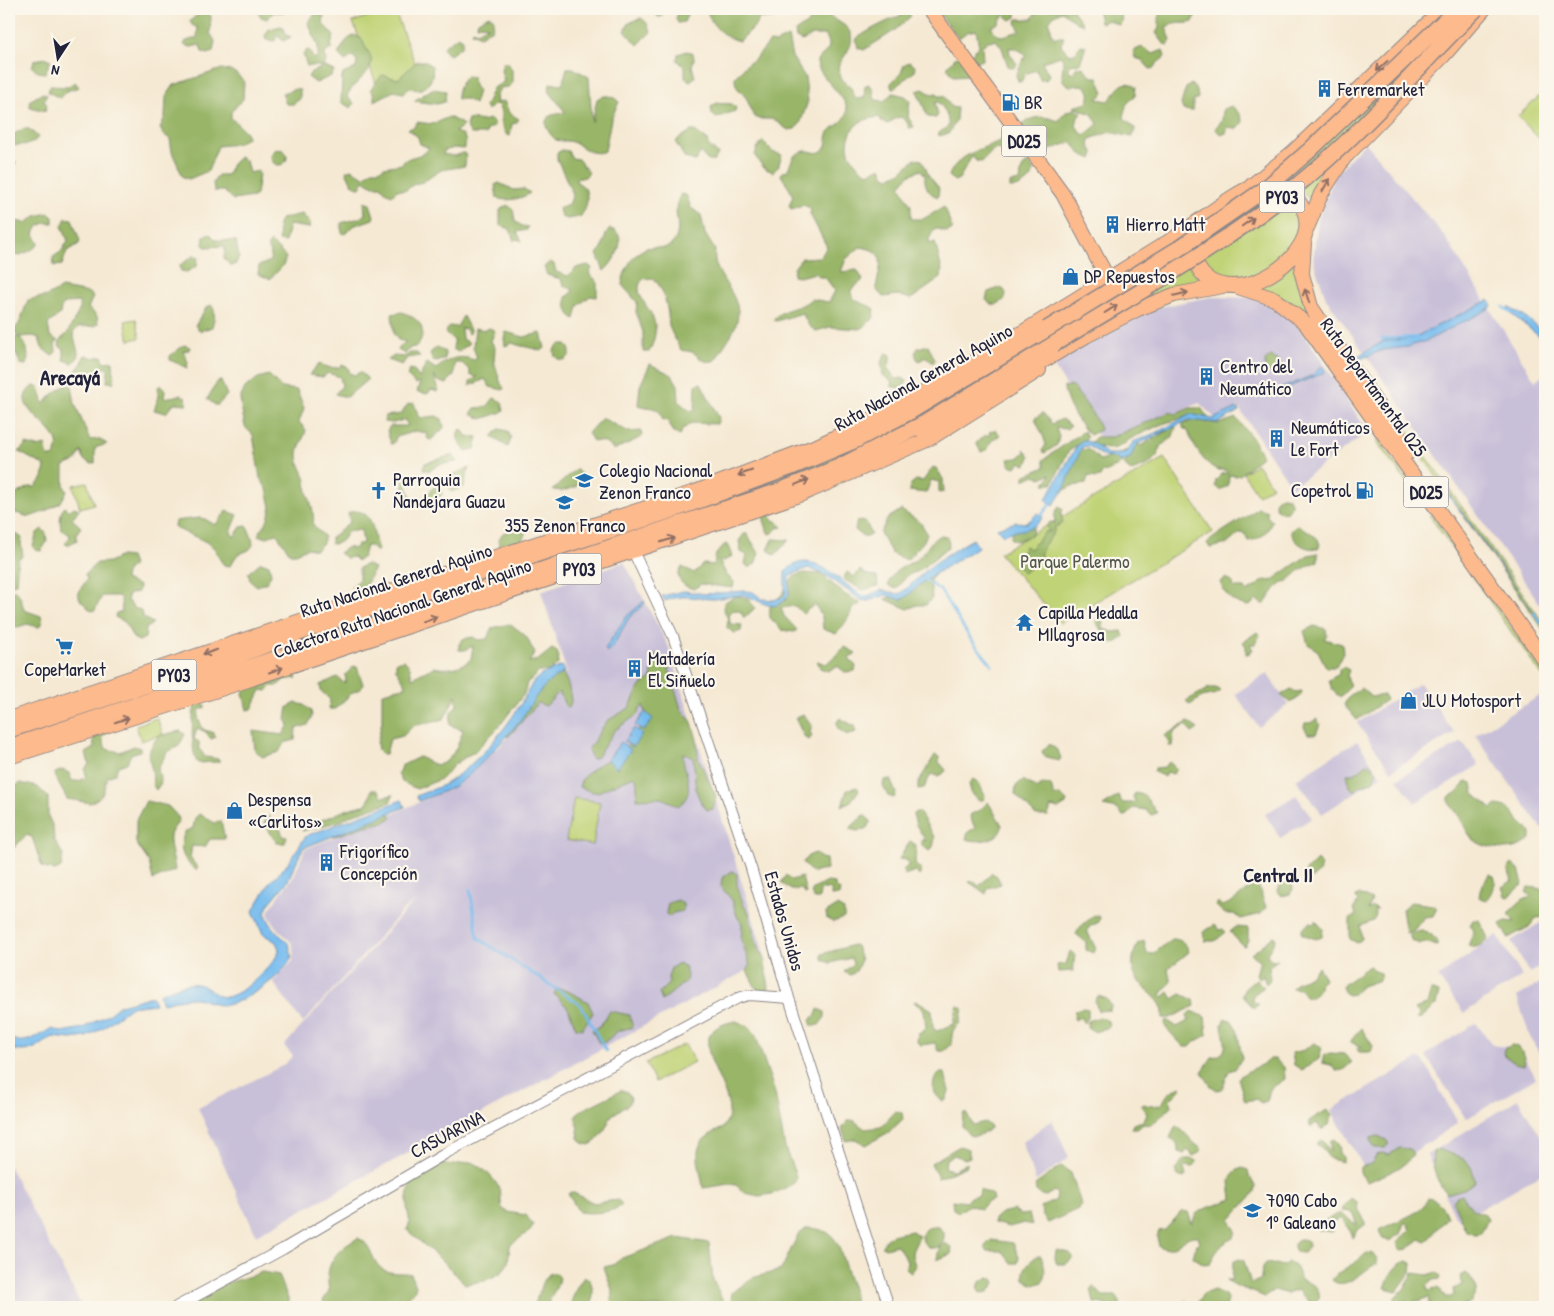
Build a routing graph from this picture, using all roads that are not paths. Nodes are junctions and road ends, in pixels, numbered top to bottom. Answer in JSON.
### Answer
{"nodes":[{"id":1,"x":929,"y":9,"type":"edge"},
{"id":2,"x":1444,"y":9,"type":"edge"},
{"id":3,"x":1457,"y":9,"type":"edge"},
{"id":4,"x":1476,"y":9,"type":"edge"},
{"id":5,"x":1484,"y":9,"type":"edge"},
{"id":6,"x":1246,"y":189,"type":"junction"},
{"id":7,"x":1202,"y":221,"type":"junction"},
{"id":8,"x":1306,"y":233,"type":"junction"},
{"id":9,"x":1108,"y":279,"type":"junction"},
{"id":10,"x":1229,"y":286,"type":"junction"},
{"id":11,"x":1120,"y":318,"type":"junction"},
{"id":12,"x":902,"y":405,"type":"junction"},
{"id":13,"x":856,"y":440,"type":"junction"},
{"id":14,"x":885,"y":445,"type":"junction"},
{"id":15,"x":724,"y":492,"type":"junction"},
{"id":16,"x":667,"y":501,"type":"junction"},
{"id":17,"x":634,"y":551,"type":"junction"},
{"id":18,"x":338,"y":619,"type":"junction"},
{"id":19,"x":250,"y":639,"type":"junction"},
{"id":20,"x":1545,"y":644,"type":"edge"},
{"id":21,"x":1545,"y":661,"type":"edge"},
{"id":22,"x":9,"y":719,"type":"edge"},
{"id":23,"x":9,"y":730,"type":"edge"},
{"id":24,"x":9,"y":747,"type":"edge"},
{"id":25,"x":9,"y":757,"type":"edge"},
{"id":26,"x":790,"y":998,"type":"junction"},
{"id":27,"x":176,"y":1307,"type":"edge"},
{"id":28,"x":889,"y":1307,"type":"edge"}],
"edges":[{"from":1,"to":9,"type":"main road","number":"D025"},
{"from":2,"to":6,"type":"main road","number":"PY03","one_way":true},
{"from":3,"to":13,"type":"highway","name":"Ruta Nacional General Aquino","number":"PY03","bridge":true},
{"from":14,"to":4,"type":"highway","name":"Ruta Nacional General Aquino","number":"PY03","one_way":true,"bridge":true},
{"from":8,"to":5,"type":"main road","number":"PY03","one_way":true},
{"from":6,"to":7,"type":"main road","number":"D025"},
{"from":6,"to":8,"type":"main road","number":"D025"},
{"from":7,"to":9,"type":"main road","name":"Ruta Nacional General Aquino","number":"PY03"},
{"from":7,"to":10,"type":"main road","number":"D025"},
{"from":8,"to":10,"type":"main road"},
{"from":20,"to":8,"type":"main road","name":"Ruta Departamental 025","number":"D025","one_way":true},
{"from":9,"to":12,"type":"main road","name":"Ruta Nacional General Aquino","number":"PY03"},
{"from":11,"to":10,"type":"main road","name":"Ruta Nacional General Aquino","number":"PY03","one_way":true},
{"from":10,"to":21,"type":"main road","name":"Ruta Departamental 025","number":"D025"},
{"from":11,"to":14,"type":"main road","name":"Ruta Nacional General Aquino","number":"PY03"},
{"from":17,"to":11,"type":"main road","name":"Colectora Ruta Nacional General Aquino","number":"PY03","one_way":true},
{"from":12,"to":13,"type":"highway"},
{"from":12,"to":16,"type":"main road","name":"Colectora Ruta Nacional General Aquino","number":"PY03","one_way":true},
{"from":13,"to":15,"type":"highway","name":"Ruta Nacional General Aquino","number":"PY03"},
{"from":24,"to":14,"type":"highway","name":"Ruta Nacional General Aquino","number":"PY03","one_way":true},
{"from":15,"to":16,"type":"main road"},
{"from":15,"to":18,"type":"highway","name":"Ruta Nacional General Aquino","number":"PY03"},
{"from":16,"to":19,"type":"main road","name":"Colectora Ruta Nacional General Aquino","number":"PY03"},
{"from":25,"to":17,"type":"main road","name":"Colectora Ruta Nacional General Aquino","number":"PY03","one_way":true},
{"from":17,"to":26,"type":"street","name":"Estados Unidos"},
{"from":18,"to":19,"type":"main road"},
{"from":18,"to":23,"type":"highway","name":"Ruta Nacional General Aquino","number":"PY03"},
{"from":19,"to":22,"type":"main road","name":"Colectora Ruta Nacional General Aquino","number":"PY03","one_way":true},
{"from":26,"to":27,"type":"street","name":"CASUARINA"},
{"from":26,"to":28,"type":"street","name":"Estados Unidos"}]}
